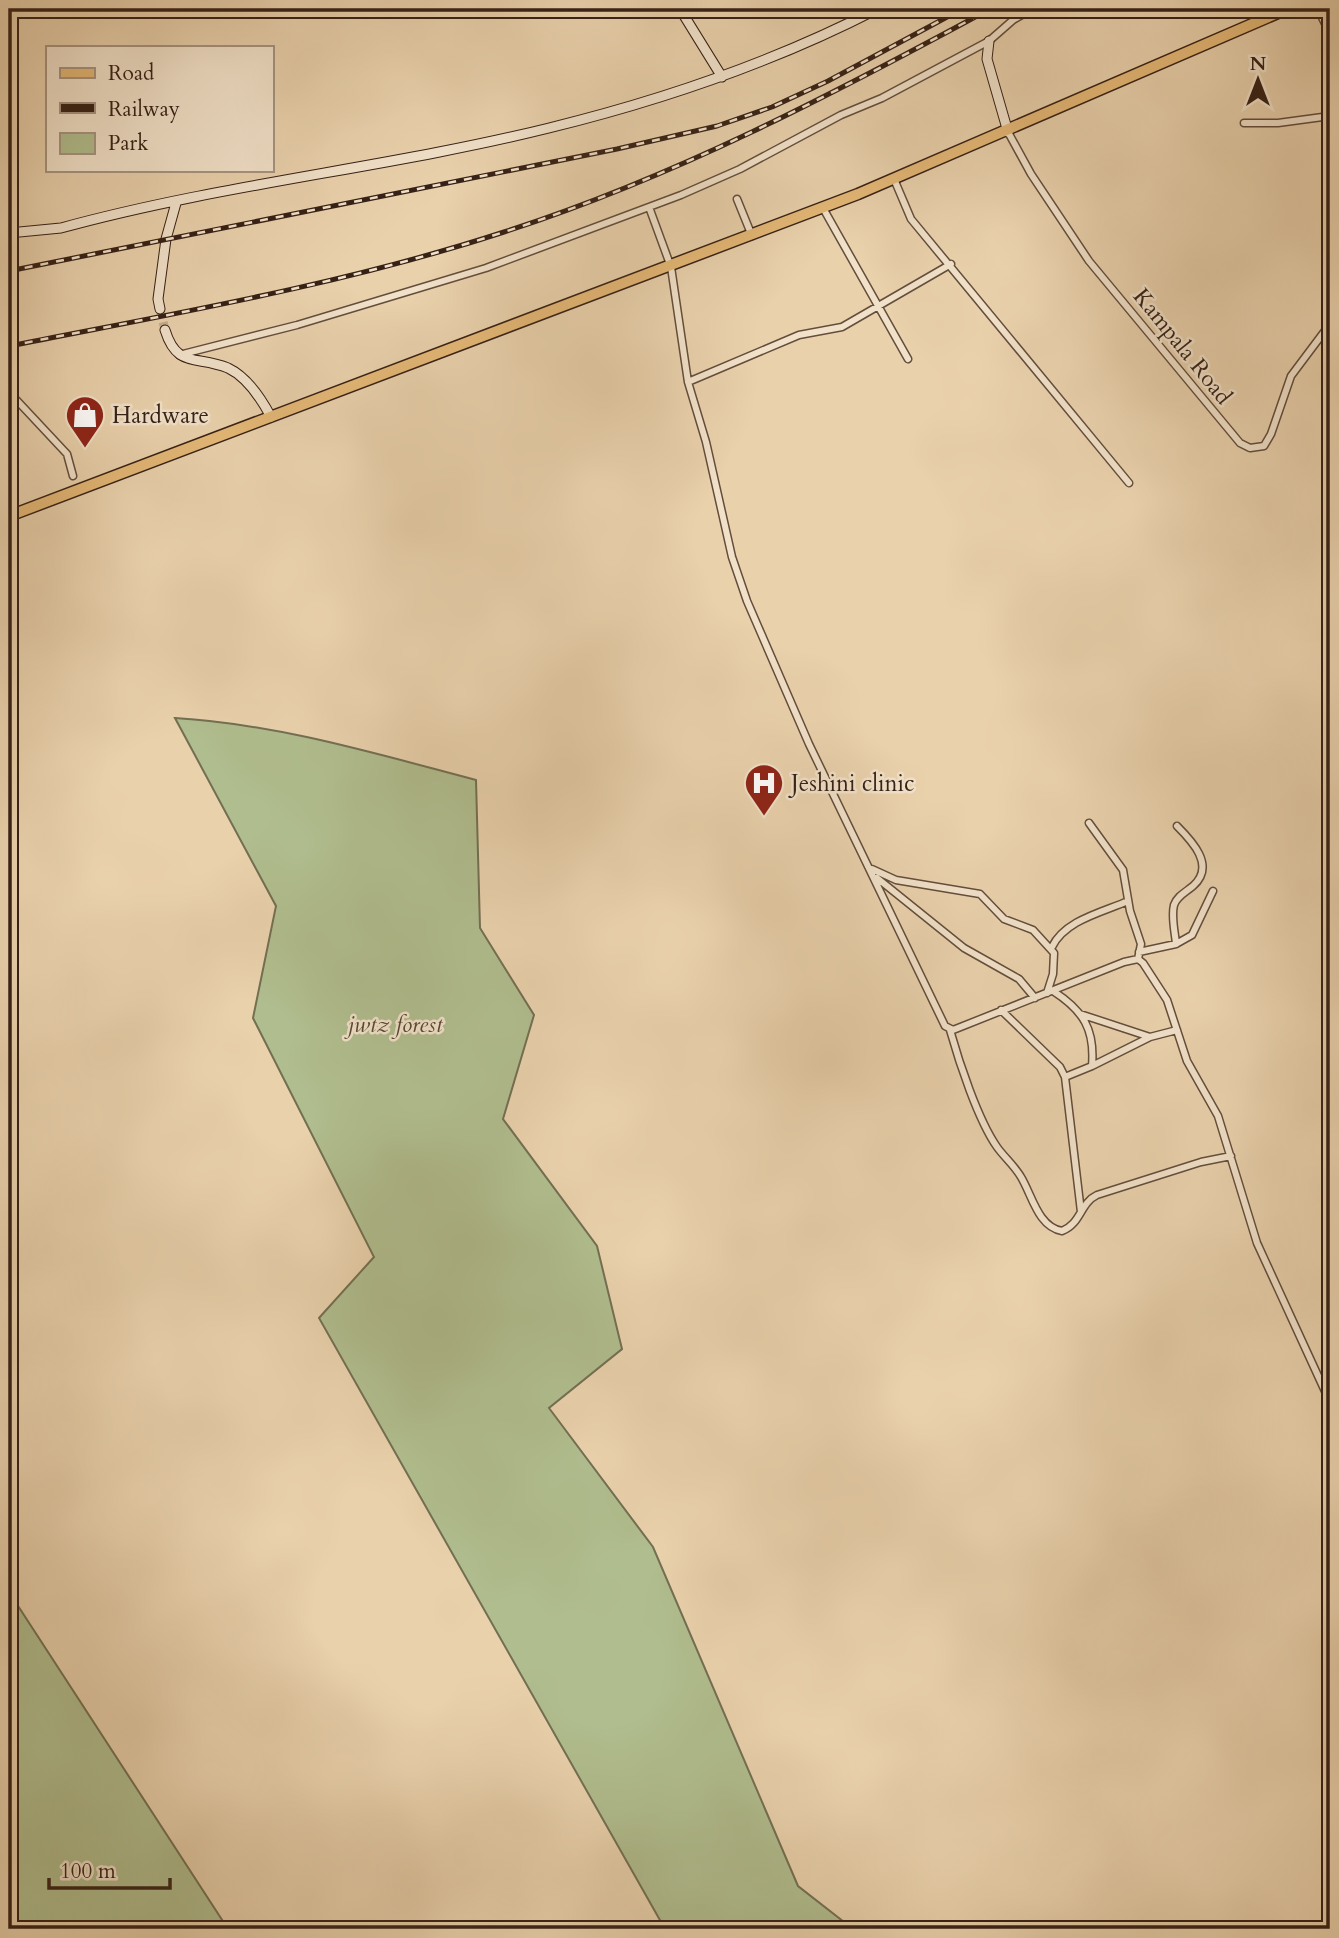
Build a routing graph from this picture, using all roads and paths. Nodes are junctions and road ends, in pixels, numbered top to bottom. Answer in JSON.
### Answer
{"nodes":[{"id":1,"x":680,"y":9,"type":"edge"},
{"id":2,"x":877,"y":9,"type":"edge"},
{"id":3,"x":1032,"y":9,"type":"edge"},
{"id":4,"x":1287,"y":9,"type":"edge"},
{"id":5,"x":1318,"y":9,"type":"edge"},
{"id":6,"x":1330,"y":34,"type":"edge"},
{"id":7,"x":989,"y":41,"type":"junction"},
{"id":8,"x":722,"y":78,"type":"junction"},
{"id":9,"x":1330,"y":116,"type":"edge"},
{"id":10,"x":1244,"y":123,"type":"dead end"},
{"id":11,"x":1008,"y":132,"type":"junction"},
{"id":12,"x":894,"y":179,"type":"junction"},
{"id":13,"x":737,"y":199,"type":"dead end"},
{"id":14,"x":176,"y":203,"type":"junction"},
{"id":15,"x":649,"y":207,"type":"junction"},
{"id":16,"x":823,"y":208,"type":"junction"},
{"id":17,"x":9,"y":233,"type":"edge"},
{"id":18,"x":752,"y":236,"type":"junction"},
{"id":19,"x":951,"y":264,"type":"junction"},
{"id":20,"x":671,"y":267,"type":"junction"},
{"id":21,"x":880,"y":307,"type":"junction"},
{"id":22,"x":160,"y":309,"type":"tunnel mouth"},
{"id":23,"x":1330,"y":324,"type":"edge"},
{"id":24,"x":164,"y":330,"type":"tunnel mouth"},
{"id":25,"x":177,"y":356,"type":"junction"},
{"id":26,"x":908,"y":359,"type":"dead end"},
{"id":27,"x":688,"y":382,"type":"junction"},
{"id":28,"x":9,"y":392,"type":"edge"},
{"id":29,"x":271,"y":417,"type":"junction"},
{"id":30,"x":73,"y":475,"type":"dead end"},
{"id":31,"x":1129,"y":483,"type":"dead end"},
{"id":32,"x":9,"y":516,"type":"edge"},
{"id":33,"x":1089,"y":823,"type":"dead end"},
{"id":34,"x":1177,"y":826,"type":"dead end"},
{"id":35,"x":871,"y":868,"type":"junction"},
{"id":36,"x":875,"y":877,"type":"junction"},
{"id":37,"x":1213,"y":891,"type":"dead end"},
{"id":38,"x":1128,"y":901,"type":"junction"},
{"id":39,"x":1176,"y":944,"type":"junction"},
{"id":40,"x":1052,"y":947,"type":"junction"},
{"id":41,"x":1139,"y":956,"type":"junction"},
{"id":42,"x":1050,"y":992,"type":"junction"},
{"id":43,"x":1035,"y":998,"type":"junction"},
{"id":44,"x":1001,"y":1010,"type":"junction"},
{"id":45,"x":1079,"y":1013,"type":"junction"},
{"id":46,"x":950,"y":1030,"type":"junction"},
{"id":47,"x":1177,"y":1030,"type":"junction"},
{"id":48,"x":1150,"y":1037,"type":"junction"},
{"id":49,"x":1091,"y":1066,"type":"junction"},
{"id":50,"x":1065,"y":1077,"type":"junction"},
{"id":51,"x":1231,"y":1156,"type":"junction"},
{"id":52,"x":1081,"y":1213,"type":"junction"},
{"id":53,"x":1330,"y":1402,"type":"edge"}],
"edges":[{"from":1,"to":8,"type":"street"},
{"from":2,"to":8,"type":"street"},
{"from":3,"to":7,"type":"street"},
{"from":4,"to":11,"type":"main road"},
{"from":5,"to":6,"type":"street"},
{"from":7,"to":11,"type":"street"},
{"from":7,"to":15,"type":"street"},
{"from":8,"to":14,"type":"street"},
{"from":9,"to":10,"type":"street"},
{"from":11,"to":12,"type":"main road"},
{"from":11,"to":23,"type":"street","name":"Kampala Road"},
{"from":12,"to":16,"type":"main road"},
{"from":12,"to":19,"type":"street"},
{"from":13,"to":18,"type":"street"},
{"from":14,"to":17,"type":"street"},
{"from":14,"to":22,"type":"street"},
{"from":15,"to":20,"type":"street"},
{"from":15,"to":25,"type":"street"},
{"from":16,"to":18,"type":"main road"},
{"from":16,"to":21,"type":"street"},
{"from":18,"to":20,"type":"main road"},
{"from":19,"to":21,"type":"street"},
{"from":19,"to":31,"type":"street"},
{"from":20,"to":27,"type":"street"},
{"from":20,"to":29,"type":"main road"},
{"from":21,"to":26,"type":"street"},
{"from":21,"to":27,"type":"street"},
{"from":24,"to":25,"type":"street"},
{"from":25,"to":29,"type":"street"},
{"from":27,"to":35,"type":"street"},
{"from":28,"to":30,"type":"street"},
{"from":29,"to":32,"type":"main road"},
{"from":33,"to":38,"type":"street"},
{"from":34,"to":39,"type":"street"},
{"from":35,"to":36,"type":"street"},
{"from":35,"to":40,"type":"street"},
{"from":36,"to":43,"type":"street"},
{"from":36,"to":46,"type":"street"},
{"from":37,"to":39,"type":"street"},
{"from":38,"to":40,"type":"street"},
{"from":38,"to":41,"type":"street"},
{"from":39,"to":41,"type":"street"},
{"from":40,"to":42,"type":"street"},
{"from":41,"to":42,"type":"street"},
{"from":41,"to":47,"type":"street"},
{"from":42,"to":43,"type":"street"},
{"from":42,"to":45,"type":"street"},
{"from":43,"to":44,"type":"street"},
{"from":44,"to":46,"type":"street"},
{"from":44,"to":50,"type":"street"},
{"from":45,"to":48,"type":"street"},
{"from":45,"to":49,"type":"street"},
{"from":46,"to":52,"type":"street"},
{"from":47,"to":48,"type":"street"},
{"from":47,"to":51,"type":"street"},
{"from":48,"to":49,"type":"street"},
{"from":49,"to":50,"type":"street"},
{"from":50,"to":52,"type":"street"},
{"from":51,"to":52,"type":"street"},
{"from":51,"to":53,"type":"street"}]}
